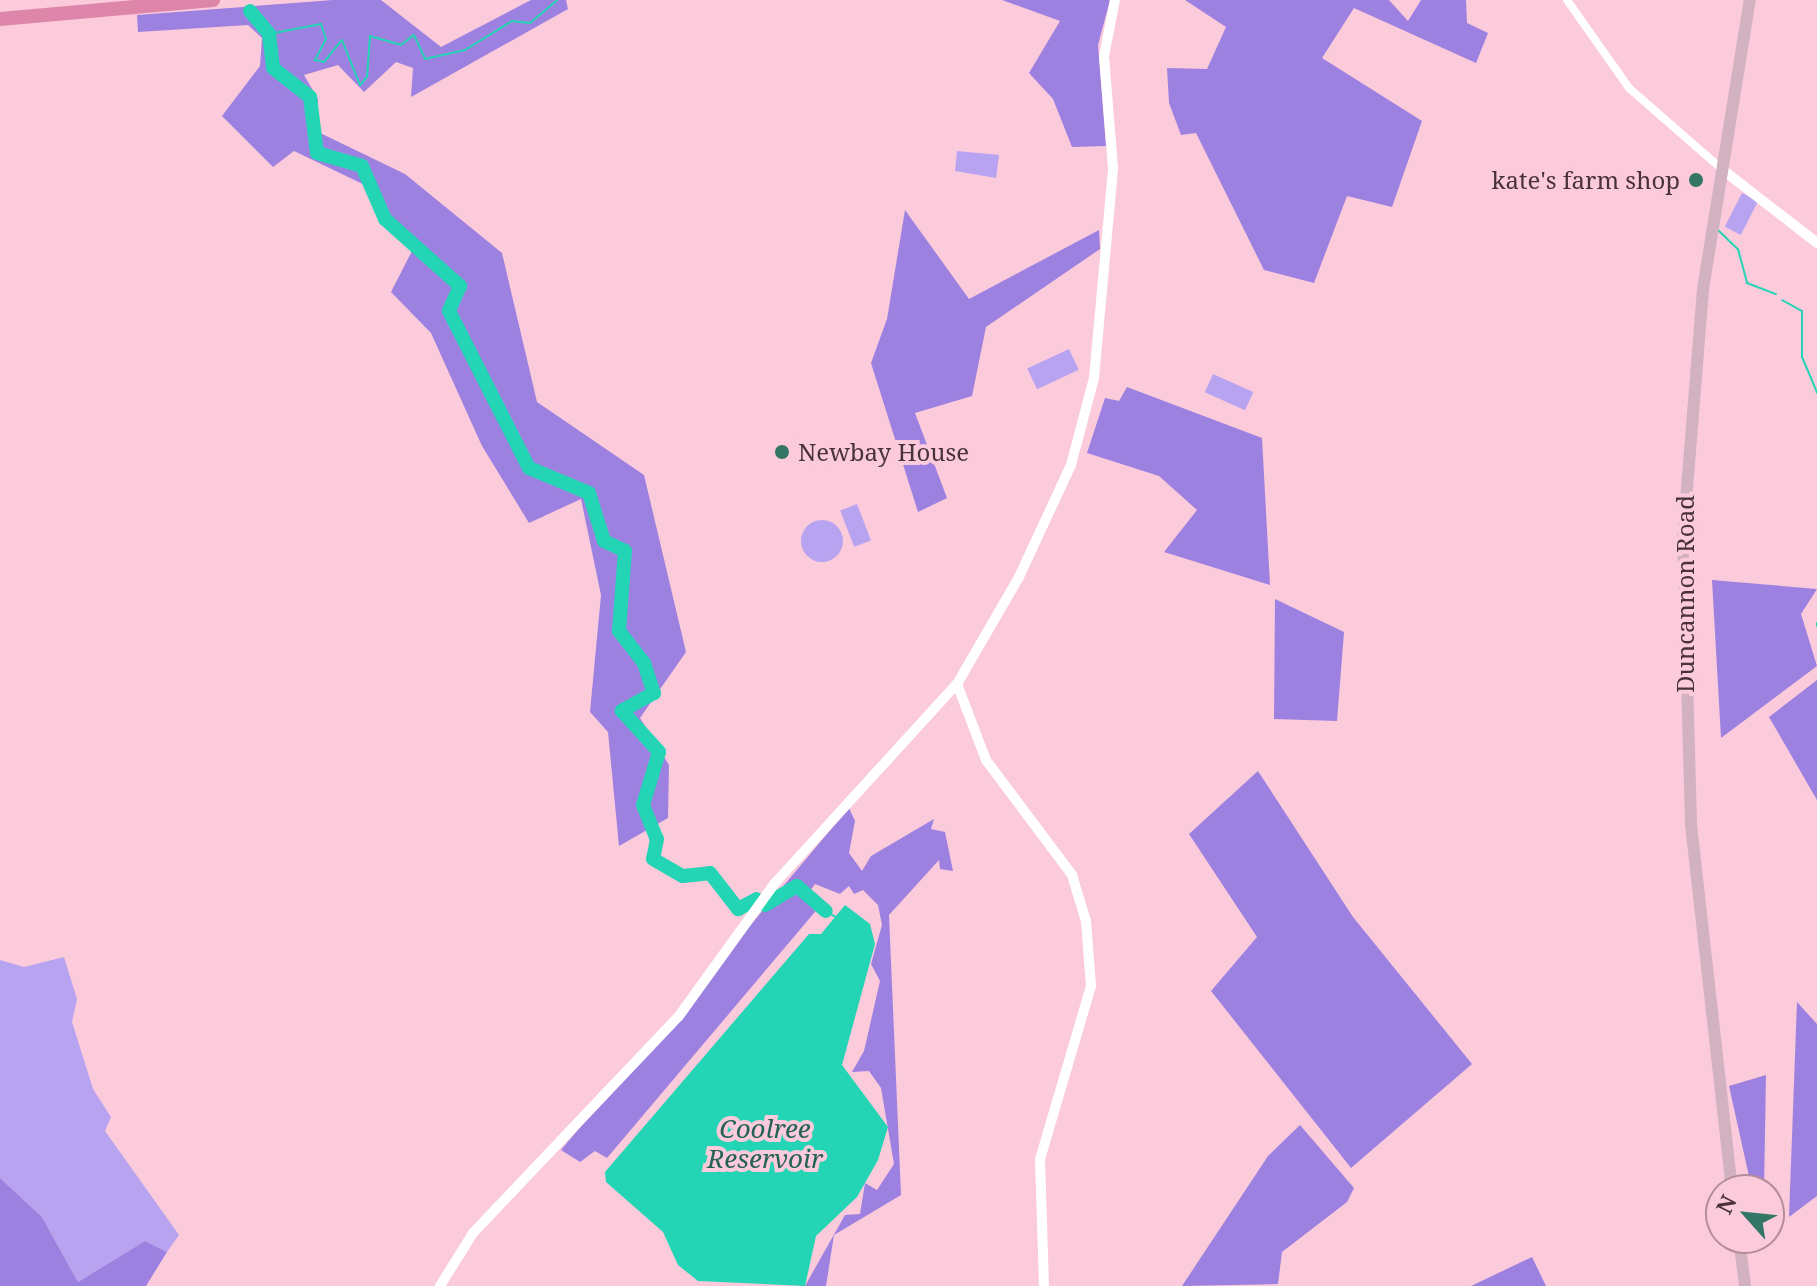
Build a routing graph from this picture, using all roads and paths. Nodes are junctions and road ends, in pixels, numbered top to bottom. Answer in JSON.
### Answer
{"nodes":[{"id":1,"x":213,"y":0,"type":"edge"},
{"id":2,"x":1115,"y":0,"type":"edge"},
{"id":3,"x":1567,"y":0,"type":"edge"},
{"id":4,"x":1750,"y":0,"type":"edge"},
{"id":5,"x":0,"y":19,"type":"edge"},
{"id":6,"x":1723,"y":170,"type":"junction"},
{"id":7,"x":1817,"y":243,"type":"edge"},
{"id":8,"x":957,"y":684,"type":"junction"},
{"id":9,"x":1730,"y":1174,"type":"edge"},
{"id":10,"x":1741,"y":1254,"type":"edge"},
{"id":11,"x":440,"y":1286,"type":"edge"},
{"id":12,"x":1044,"y":1286,"type":"edge"},
{"id":13,"x":1745,"y":1286,"type":"edge"}],
"edges":[{"from":1,"to":5,"type":"highway"},
{"from":2,"to":8,"type":"street"},
{"from":3,"to":6,"type":"street"},
{"from":4,"to":6,"type":"main road","name":"Duncannon Road"},
{"from":6,"to":7,"type":"street"},
{"from":6,"to":9,"type":"main road","name":"Duncannon Road"},
{"from":8,"to":11,"type":"street"},
{"from":8,"to":12,"type":"street"},
{"from":10,"to":13,"type":"main road"}]}
